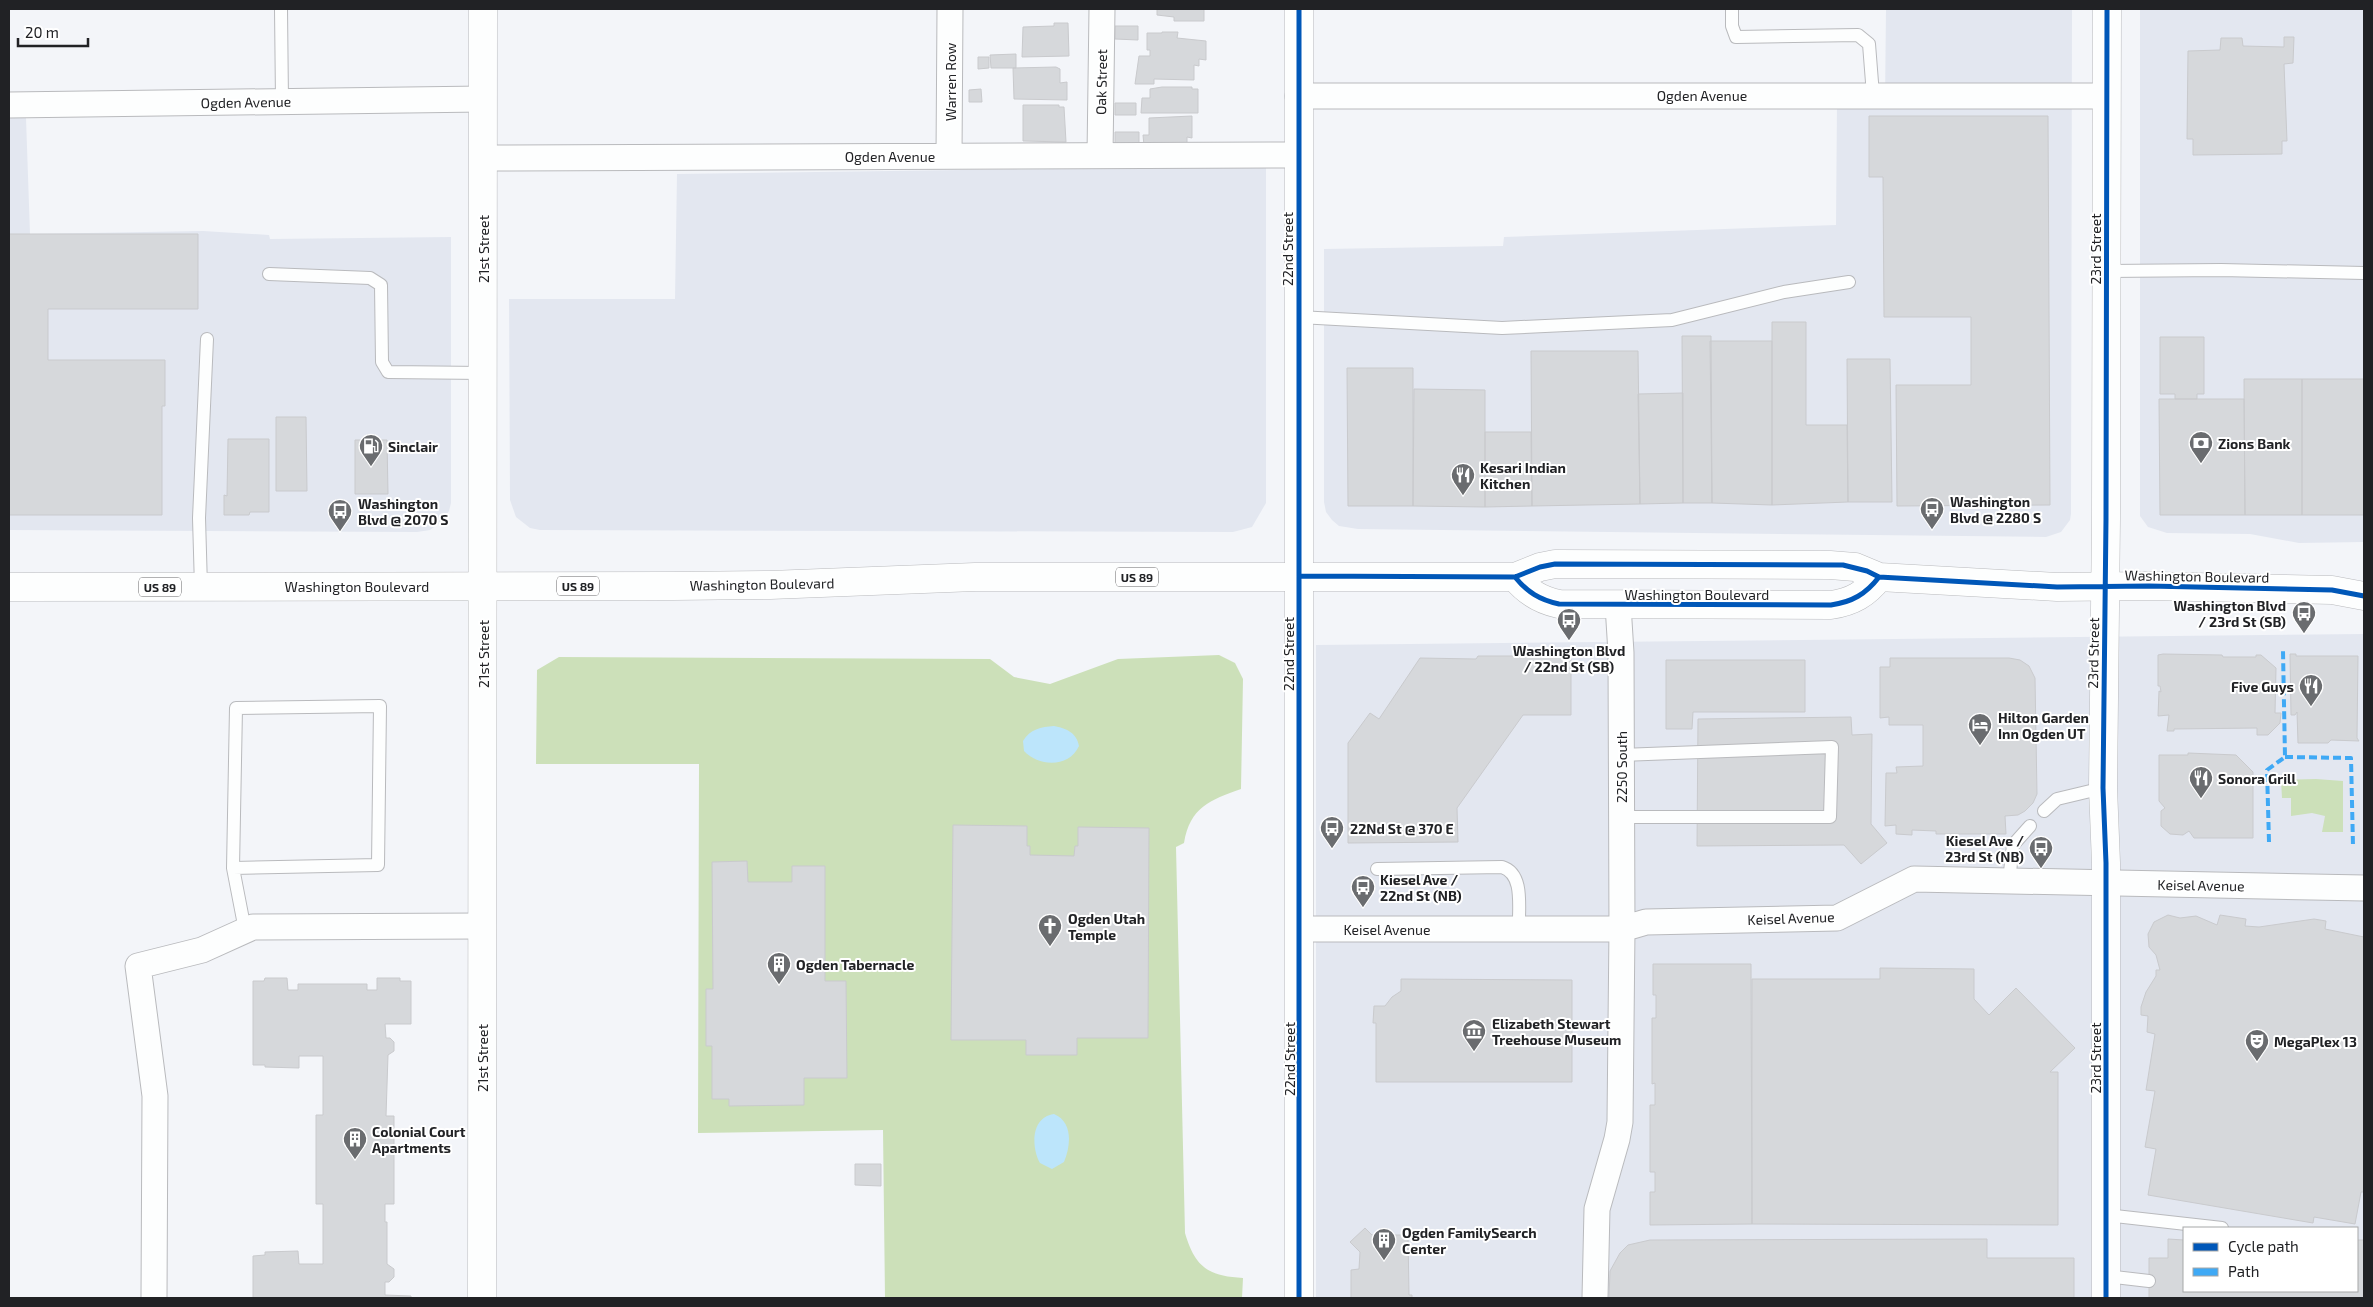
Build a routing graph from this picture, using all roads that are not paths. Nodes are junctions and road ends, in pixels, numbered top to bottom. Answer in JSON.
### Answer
{"nodes":[{"id":1,"x":281,"y":9,"type":"edge"},
{"id":2,"x":483,"y":9,"type":"edge"},
{"id":3,"x":950,"y":9,"type":"edge"},
{"id":4,"x":1102,"y":9,"type":"edge"},
{"id":5,"x":1298,"y":9,"type":"edge"},
{"id":6,"x":1732,"y":9,"type":"edge"},
{"id":7,"x":2107,"y":9,"type":"edge"},
{"id":8,"x":1873,"y":95,"type":"junction"},
{"id":9,"x":1298,"y":96,"type":"junction"},
{"id":10,"x":2106,"y":96,"type":"junction"},
{"id":11,"x":483,"y":99,"type":"junction"},
{"id":12,"x":282,"y":101,"type":"junction"},
{"id":13,"x":9,"y":105,"type":"edge"},
{"id":14,"x":1298,"y":154,"type":"junction"},
{"id":15,"x":1100,"y":155,"type":"junction"},
{"id":16,"x":949,"y":156,"type":"junction"},
{"id":17,"x":483,"y":158,"type":"junction"},
{"id":18,"x":2107,"y":271,"type":"junction"},
{"id":19,"x":2364,"y":273,"type":"edge"},
{"id":20,"x":269,"y":274,"type":"dead end"},
{"id":21,"x":1850,"y":282,"type":"dead end"},
{"id":22,"x":1298,"y":317,"type":"junction"},
{"id":23,"x":207,"y":339,"type":"dead end"},
{"id":24,"x":483,"y":373,"type":"junction"},
{"id":25,"x":1299,"y":576,"type":"junction"},
{"id":26,"x":1515,"y":576,"type":"junction"},
{"id":27,"x":1879,"y":577,"type":"junction"},
{"id":28,"x":2364,"y":582,"type":"edge"},
{"id":29,"x":2105,"y":585,"type":"junction"},
{"id":30,"x":201,"y":586,"type":"junction"},
{"id":31,"x":483,"y":586,"type":"junction"},
{"id":32,"x":9,"y":587,"type":"edge"},
{"id":33,"x":2332,"y":590,"type":"junction"},
{"id":34,"x":2364,"y":596,"type":"edge"},
{"id":35,"x":1618,"y":605,"type":"junction"},
{"id":36,"x":1621,"y":755,"type":"junction"},
{"id":37,"x":2103,"y":788,"type":"junction"},
{"id":38,"x":2044,"y":810,"type":"dead end"},
{"id":39,"x":1621,"y":817,"type":"junction"},
{"id":40,"x":2030,"y":826,"type":"dead end"},
{"id":41,"x":233,"y":868,"type":"junction"},
{"id":42,"x":1377,"y":869,"type":"dead end"},
{"id":43,"x":2009,"y":881,"type":"junction"},
{"id":44,"x":2106,"y":883,"type":"junction"},
{"id":45,"x":2364,"y":888,"type":"edge"},
{"id":46,"x":481,"y":926,"type":"junction"},
{"id":47,"x":1299,"y":929,"type":"junction"},
{"id":48,"x":1519,"y":929,"type":"junction"},
{"id":49,"x":1622,"y":929,"type":"junction"},
{"id":50,"x":245,"y":930,"type":"junction"},
{"id":51,"x":2106,"y":1215,"type":"junction"},
{"id":52,"x":2213,"y":1227,"type":"edge"},
{"id":53,"x":2149,"y":1280,"type":"dead end"},
{"id":54,"x":2106,"y":1287,"type":"edge"},
{"id":55,"x":154,"y":1298,"type":"edge"},
{"id":56,"x":482,"y":1298,"type":"edge"},
{"id":57,"x":1299,"y":1298,"type":"edge"},
{"id":58,"x":1595,"y":1298,"type":"edge"}],
"edges":[{"from":1,"to":12,"type":"lane"},
{"from":2,"to":11,"type":"main road","name":"21st Street"},
{"from":3,"to":16,"type":"street","name":"Warren Row"},
{"from":4,"to":15,"type":"street","name":"Oak Street"},
{"from":5,"to":9,"type":"main road","name":"22nd Street"},
{"from":6,"to":8,"type":"lane"},
{"from":7,"to":10,"type":"main road","name":"23rd Street"},
{"from":8,"to":9,"type":"street","name":"Ogden Avenue"},
{"from":8,"to":10,"type":"street","name":"Ogden Avenue"},
{"from":9,"to":14,"type":"main road","name":"22nd Street"},
{"from":10,"to":18,"type":"main road","name":"23rd Street"},
{"from":11,"to":12,"type":"street","name":"Ogden Avenue"},
{"from":11,"to":17,"type":"main road","name":"21st Street"},
{"from":12,"to":13,"type":"street","name":"Ogden Avenue"},
{"from":14,"to":15,"type":"street","name":"Ogden Avenue"},
{"from":14,"to":22,"type":"main road","name":"22nd Street"},
{"from":15,"to":16,"type":"street","name":"Ogden Avenue"},
{"from":16,"to":17,"type":"street","name":"Ogden Avenue"},
{"from":17,"to":24,"type":"main road","name":"21st Street"},
{"from":18,"to":19,"type":"lane"},
{"from":18,"to":29,"type":"main road","name":"23rd Street"},
{"from":20,"to":24,"type":"lane"},
{"from":21,"to":22,"type":"lane"},
{"from":22,"to":25,"type":"main road","name":"22nd Street"},
{"from":23,"to":30,"type":"lane"},
{"from":24,"to":31,"type":"main road","name":"21st Street"},
{"from":25,"to":26,"type":"main road","name":"Washington Boulevard","number":"US 89"},
{"from":25,"to":31,"type":"main road","name":"Washington Boulevard","number":"US 89"},
{"from":25,"to":47,"type":"main road","name":"22nd Street"},
{"from":26,"to":27,"type":"main road","name":"Washington Boulevard","number":"US 89"},
{"from":26,"to":35,"type":"main road","name":"Washington Boulevard"},
{"from":27,"to":29,"type":"main road","name":"Washington Boulevard","number":"US 89"},
{"from":27,"to":35,"type":"main road","name":"Washington Boulevard"},
{"from":28,"to":33,"type":"main road","name":"Washington Boulevard","number":"US 89"},
{"from":29,"to":33,"type":"main road","name":"Washington Boulevard","number":"US 89"},
{"from":29,"to":37,"type":"main road","name":"23rd Street"},
{"from":30,"to":31,"type":"main road","name":"Washington Boulevard","number":"US 89"},
{"from":30,"to":32,"type":"main road","name":"Washington Boulevard","number":"US 89"},
{"from":31,"to":46,"type":"main road","name":"21st Street"},
{"from":33,"to":34,"type":"main road","name":"Washington Boulevard","number":"US 89"},
{"from":35,"to":36,"type":"street","name":"2250 South"},
{"from":36,"to":39,"type":"street","name":"2250 South"},
{"from":36,"to":39,"type":"lane"},
{"from":37,"to":38,"type":"lane"},
{"from":37,"to":44,"type":"main road","name":"23rd Street"},
{"from":39,"to":49,"type":"street","name":"2250 South"},
{"from":40,"to":43,"type":"lane"},
{"from":41,"to":41,"type":"lane"},
{"from":41,"to":50,"type":"lane"},
{"from":42,"to":48,"type":"lane"},
{"from":43,"to":44,"type":"street","name":"Keisel Avenue"},
{"from":43,"to":49,"type":"street","name":"Keisel Avenue"},
{"from":44,"to":45,"type":"street","name":"Keisel Avenue"},
{"from":44,"to":51,"type":"main road","name":"23rd Street"},
{"from":46,"to":50,"type":"street"},
{"from":46,"to":56,"type":"main road","name":"21st Street"},
{"from":47,"to":48,"type":"street","name":"Keisel Avenue"},
{"from":47,"to":57,"type":"main road","name":"22nd Street"},
{"from":48,"to":49,"type":"street","name":"Keisel Avenue"},
{"from":49,"to":58,"type":"street","name":"2250 South"},
{"from":50,"to":55,"type":"street"},
{"from":51,"to":52,"type":"lane"},
{"from":51,"to":54,"type":"main road","name":"23rd Street"},
{"from":53,"to":54,"type":"lane"}]}
